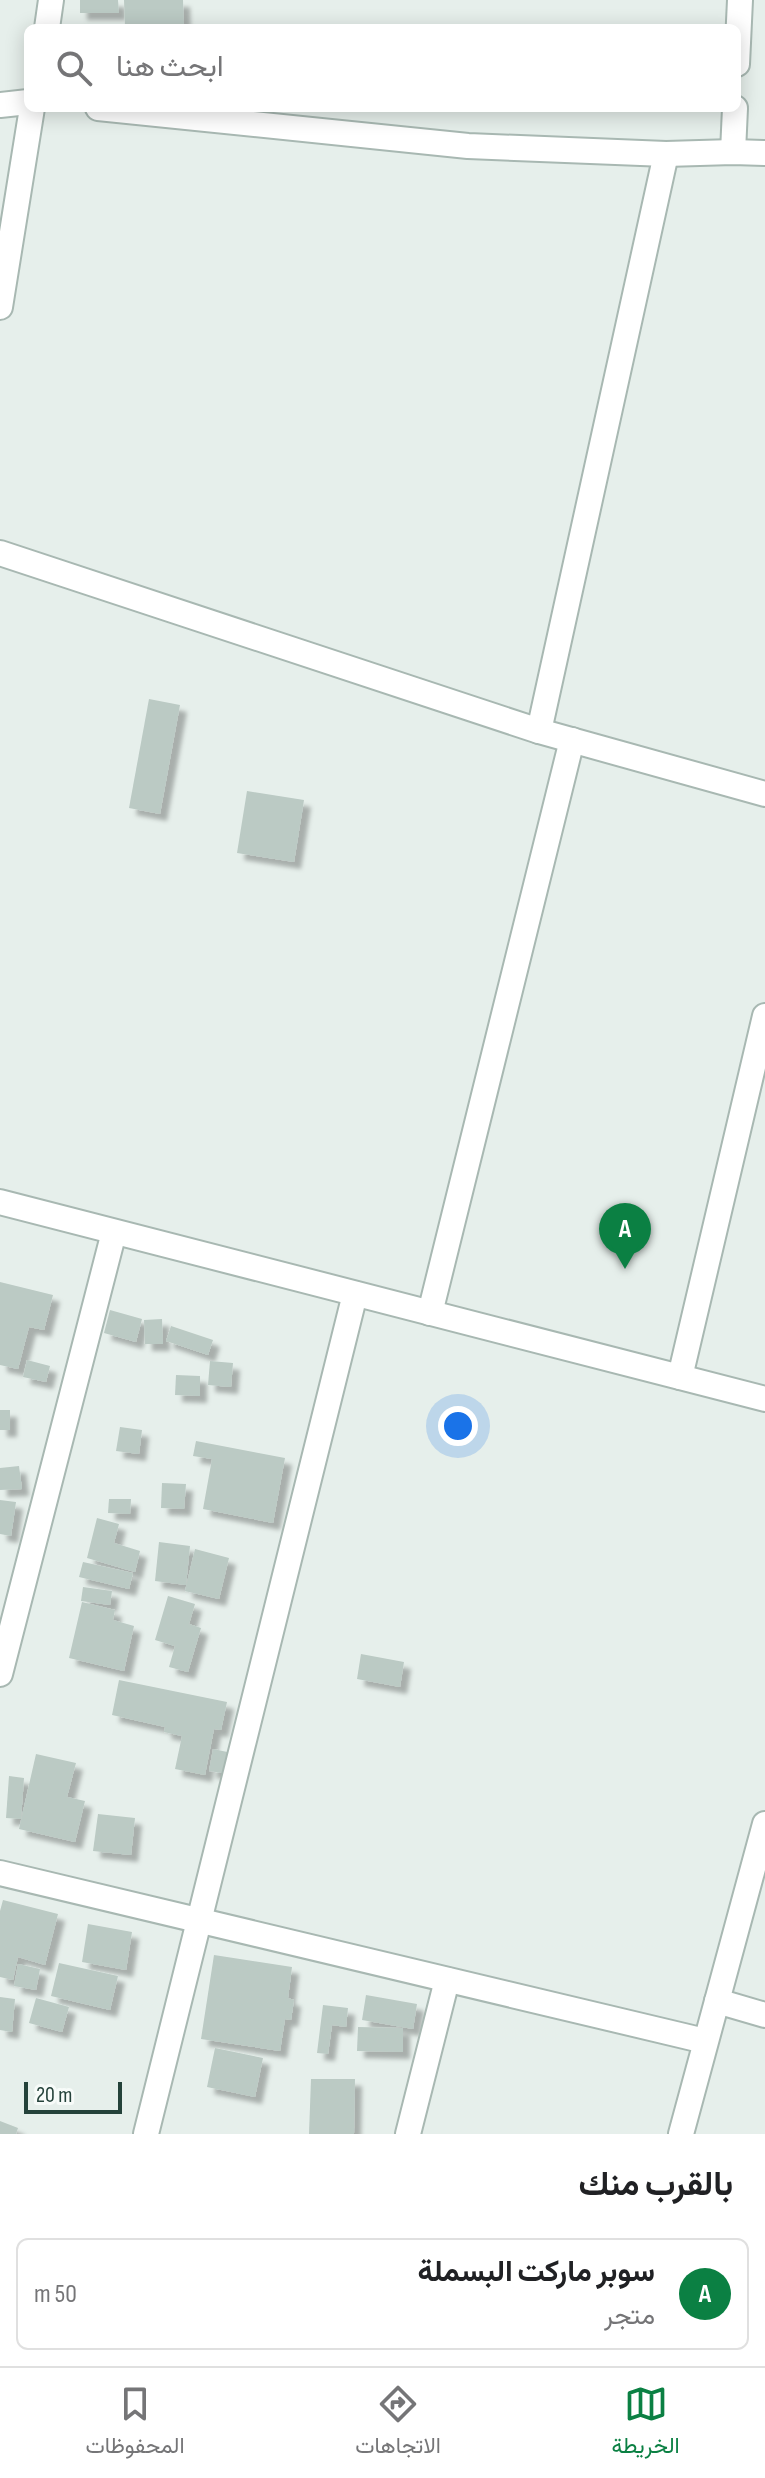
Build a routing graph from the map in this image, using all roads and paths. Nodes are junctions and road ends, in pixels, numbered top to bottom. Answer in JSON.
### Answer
{"nodes":[{"id":1,"x":51,"y":0,"type":"edge"},
{"id":2,"x":740,"y":0,"type":"edge"},
{"id":3,"x":48,"y":24,"type":"edge"},
{"id":4,"x":739,"y":24,"type":"edge"},
{"id":5,"x":24,"y":102,"type":"edge"},
{"id":6,"x":0,"y":105,"type":"edge"},
{"id":7,"x":31,"y":112,"type":"edge"},
{"id":8,"x":137,"y":112,"type":"edge"},
{"id":9,"x":735,"y":112,"type":"edge"},
{"id":10,"x":733,"y":152,"type":"junction"},
{"id":11,"x":765,"y":153,"type":"edge"},
{"id":12,"x":666,"y":154,"type":"junction"},
{"id":13,"x":1,"y":296,"type":"edge"},
{"id":14,"x":0,"y":553,"type":"edge"},
{"id":15,"x":539,"y":731,"type":"junction"},
{"id":16,"x":572,"y":740,"type":"junction"},
{"id":17,"x":765,"y":794,"type":"edge"},
{"id":18,"x":765,"y":1016,"type":"edge"},
{"id":19,"x":0,"y":1202,"type":"edge"},
{"id":20,"x":114,"y":1232,"type":"junction"},
{"id":21,"x":355,"y":1294,"type":"junction"},
{"id":22,"x":430,"y":1313,"type":"junction"},
{"id":23,"x":680,"y":1377,"type":"junction"},
{"id":24,"x":765,"y":1399,"type":"edge"},
{"id":25,"x":0,"y":1674,"type":"edge"},
{"id":26,"x":765,"y":1824,"type":"edge"},
{"id":27,"x":0,"y":1873,"type":"edge"},
{"id":28,"x":199,"y":1921,"type":"junction"},
{"id":29,"x":447,"y":1980,"type":"junction"},
{"id":30,"x":717,"y":2001,"type":"junction"},
{"id":31,"x":765,"y":2015,"type":"edge"},
{"id":32,"x":705,"y":2041,"type":"junction"},
{"id":33,"x":146,"y":2134,"type":"edge"},
{"id":34,"x":408,"y":2134,"type":"edge"},
{"id":35,"x":681,"y":2134,"type":"edge"}],
"edges":[{"from":1,"to":3,"type":"street"},
{"from":2,"to":4,"type":"street"},
{"from":5,"to":6,"type":"street"},
{"from":7,"to":13,"type":"street"},
{"from":8,"to":12,"type":"street"},
{"from":9,"to":10,"type":"street"},
{"from":10,"to":11,"type":"street"},
{"from":10,"to":12,"type":"street"},
{"from":12,"to":15,"type":"street"},
{"from":14,"to":15,"type":"street"},
{"from":15,"to":16,"type":"street"},
{"from":16,"to":17,"type":"street"},
{"from":16,"to":22,"type":"street"},
{"from":18,"to":23,"type":"street"},
{"from":19,"to":20,"type":"street"},
{"from":20,"to":21,"type":"street"},
{"from":20,"to":25,"type":"street"},
{"from":21,"to":22,"type":"street"},
{"from":21,"to":28,"type":"street"},
{"from":22,"to":23,"type":"street"},
{"from":23,"to":24,"type":"street"},
{"from":26,"to":30,"type":"street"},
{"from":27,"to":28,"type":"street"},
{"from":28,"to":29,"type":"street"},
{"from":28,"to":33,"type":"street"},
{"from":29,"to":32,"type":"street"},
{"from":29,"to":34,"type":"street"},
{"from":30,"to":31,"type":"street"},
{"from":30,"to":32,"type":"street"},
{"from":32,"to":35,"type":"street"}]}
